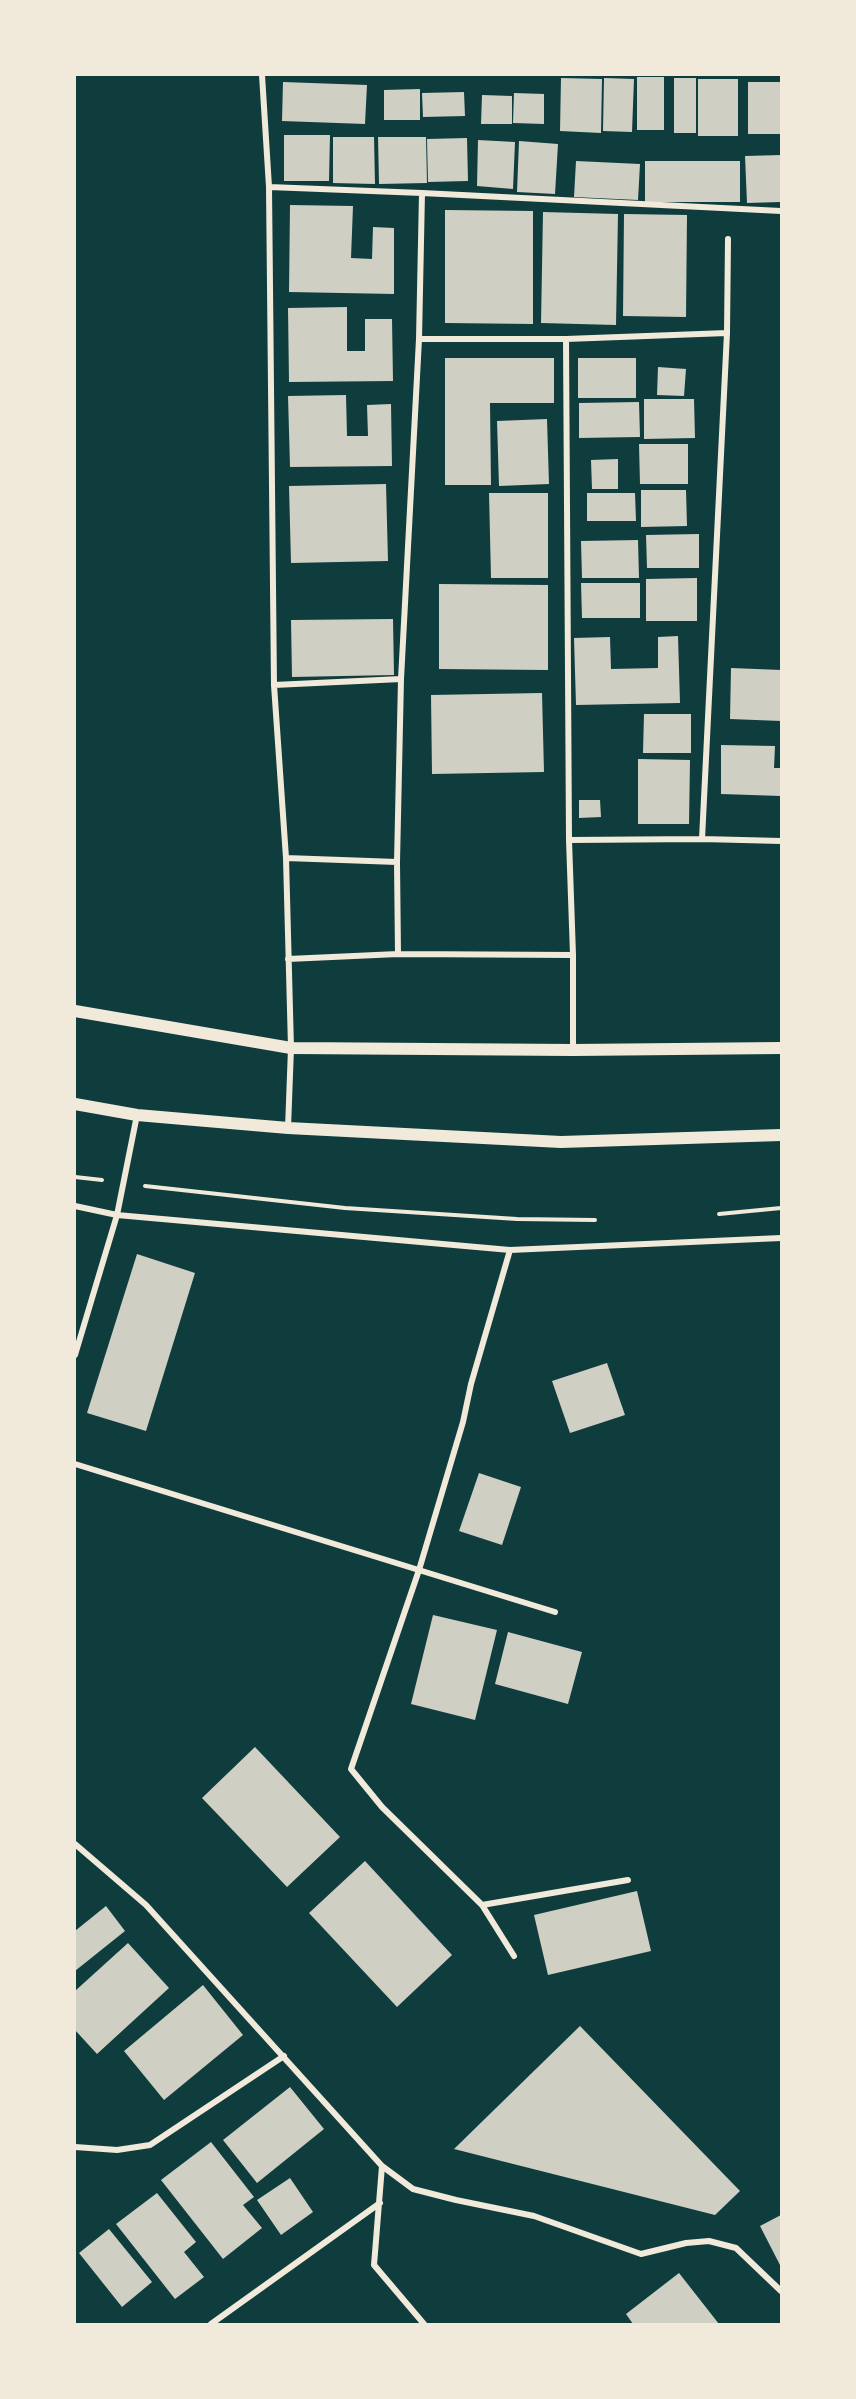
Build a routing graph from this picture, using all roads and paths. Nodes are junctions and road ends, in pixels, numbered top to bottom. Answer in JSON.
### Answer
{"nodes":[{"id":1,"x":261,"y":75,"type":"edge"},
{"id":2,"x":269,"y":188,"type":"junction"},
{"id":3,"x":422,"y":193,"type":"junction"},
{"id":4,"x":781,"y":211,"type":"edge"},
{"id":5,"x":728,"y":239,"type":"dead end"},
{"id":6,"x":727,"y":333,"type":"junction"},
{"id":7,"x":419,"y":339,"type":"junction"},
{"id":8,"x":566,"y":339,"type":"junction"},
{"id":9,"x":401,"y":679,"type":"junction"},
{"id":10,"x":274,"y":685,"type":"junction"},
{"id":11,"x":702,"y":838,"type":"junction"},
{"id":12,"x":569,"y":840,"type":"junction"},
{"id":13,"x":781,"y":841,"type":"edge"},
{"id":14,"x":286,"y":858,"type":"junction"},
{"id":15,"x":397,"y":862,"type":"junction"},
{"id":16,"x":398,"y":954,"type":"junction"},
{"id":17,"x":573,"y":955,"type":"junction"},
{"id":18,"x":288,"y":959,"type":"junction"},
{"id":19,"x":75,"y":1011,"type":"edge"},
{"id":20,"x":291,"y":1048,"type":"junction"},
{"id":21,"x":781,"y":1048,"type":"edge"},
{"id":22,"x":573,"y":1050,"type":"junction"},
{"id":23,"x":75,"y":1104,"type":"edge"},
{"id":24,"x":137,"y":1115,"type":"junction"},
{"id":25,"x":288,"y":1128,"type":"junction"},
{"id":26,"x":781,"y":1135,"type":"edge"},
{"id":27,"x":75,"y":1177,"type":"edge"},
{"id":28,"x":124,"y":1183,"type":"junction"},
{"id":29,"x":75,"y":1206,"type":"edge"},
{"id":30,"x":781,"y":1208,"type":"edge"},
{"id":31,"x":117,"y":1215,"type":"junction"},
{"id":32,"x":715,"y":1215,"type":"dead end"},
{"id":33,"x":600,"y":1220,"type":"dead end"},
{"id":34,"x":781,"y":1238,"type":"edge"},
{"id":35,"x":510,"y":1250,"type":"junction"},
{"id":36,"x":75,"y":1355,"type":"edge"},
{"id":37,"x":75,"y":1464,"type":"edge"},
{"id":38,"x":419,"y":1570,"type":"junction"},
{"id":39,"x":555,"y":1612,"type":"dead end"},
{"id":40,"x":75,"y":1844,"type":"edge"},
{"id":41,"x":628,"y":1880,"type":"dead end"},
{"id":42,"x":482,"y":1905,"type":"junction"},
{"id":43,"x":514,"y":1956,"type":"dead end"},
{"id":44,"x":284,"y":2056,"type":"junction"},
{"id":45,"x":75,"y":2146,"type":"edge"},
{"id":46,"x":382,"y":2166,"type":"junction"},
{"id":47,"x":380,"y":2203,"type":"junction"},
{"id":48,"x":781,"y":2292,"type":"edge"},
{"id":49,"x":210,"y":2324,"type":"edge"},
{"id":50,"x":424,"y":2324,"type":"edge"}],
"edges":[{"from":1,"to":2,"type":"street"},
{"from":2,"to":3,"type":"street"},
{"from":2,"to":10,"type":"street"},
{"from":3,"to":4,"type":"street"},
{"from":3,"to":7,"type":"street"},
{"from":5,"to":6,"type":"street"},
{"from":6,"to":8,"type":"street"},
{"from":6,"to":11,"type":"street"},
{"from":7,"to":8,"type":"street"},
{"from":7,"to":9,"type":"street"},
{"from":8,"to":12,"type":"street"},
{"from":9,"to":10,"type":"street"},
{"from":9,"to":15,"type":"street"},
{"from":10,"to":14,"type":"street"},
{"from":11,"to":12,"type":"street"},
{"from":11,"to":13,"type":"street"},
{"from":12,"to":17,"type":"street"},
{"from":14,"to":15,"type":"street"},
{"from":14,"to":18,"type":"street"},
{"from":15,"to":16,"type":"street"},
{"from":16,"to":17,"type":"street"},
{"from":16,"to":18,"type":"street"},
{"from":17,"to":22,"type":"street"},
{"from":18,"to":20,"type":"street"},
{"from":19,"to":20,"type":"main road"},
{"from":20,"to":22,"type":"main road"},
{"from":20,"to":25,"type":"street"},
{"from":21,"to":22,"type":"main road"},
{"from":23,"to":24,"type":"main road"},
{"from":24,"to":25,"type":"main road"},
{"from":24,"to":28,"type":"street"},
{"from":25,"to":26,"type":"main road"},
{"from":27,"to":28,"type":"path"},
{"from":28,"to":31,"type":"street"},
{"from":28,"to":33,"type":"path"},
{"from":29,"to":31,"type":"street"},
{"from":30,"to":32,"type":"path"},
{"from":31,"to":35,"type":"street"},
{"from":31,"to":36,"type":"street"},
{"from":34,"to":35,"type":"street"},
{"from":35,"to":38,"type":"street"},
{"from":37,"to":38,"type":"street"},
{"from":38,"to":39,"type":"street"},
{"from":38,"to":42,"type":"street"},
{"from":40,"to":44,"type":"street"},
{"from":41,"to":42,"type":"street"},
{"from":42,"to":43,"type":"street"},
{"from":44,"to":45,"type":"street"},
{"from":44,"to":46,"type":"street"},
{"from":46,"to":47,"type":"street"},
{"from":46,"to":48,"type":"street"},
{"from":47,"to":49,"type":"street"},
{"from":47,"to":50,"type":"street"}]}
